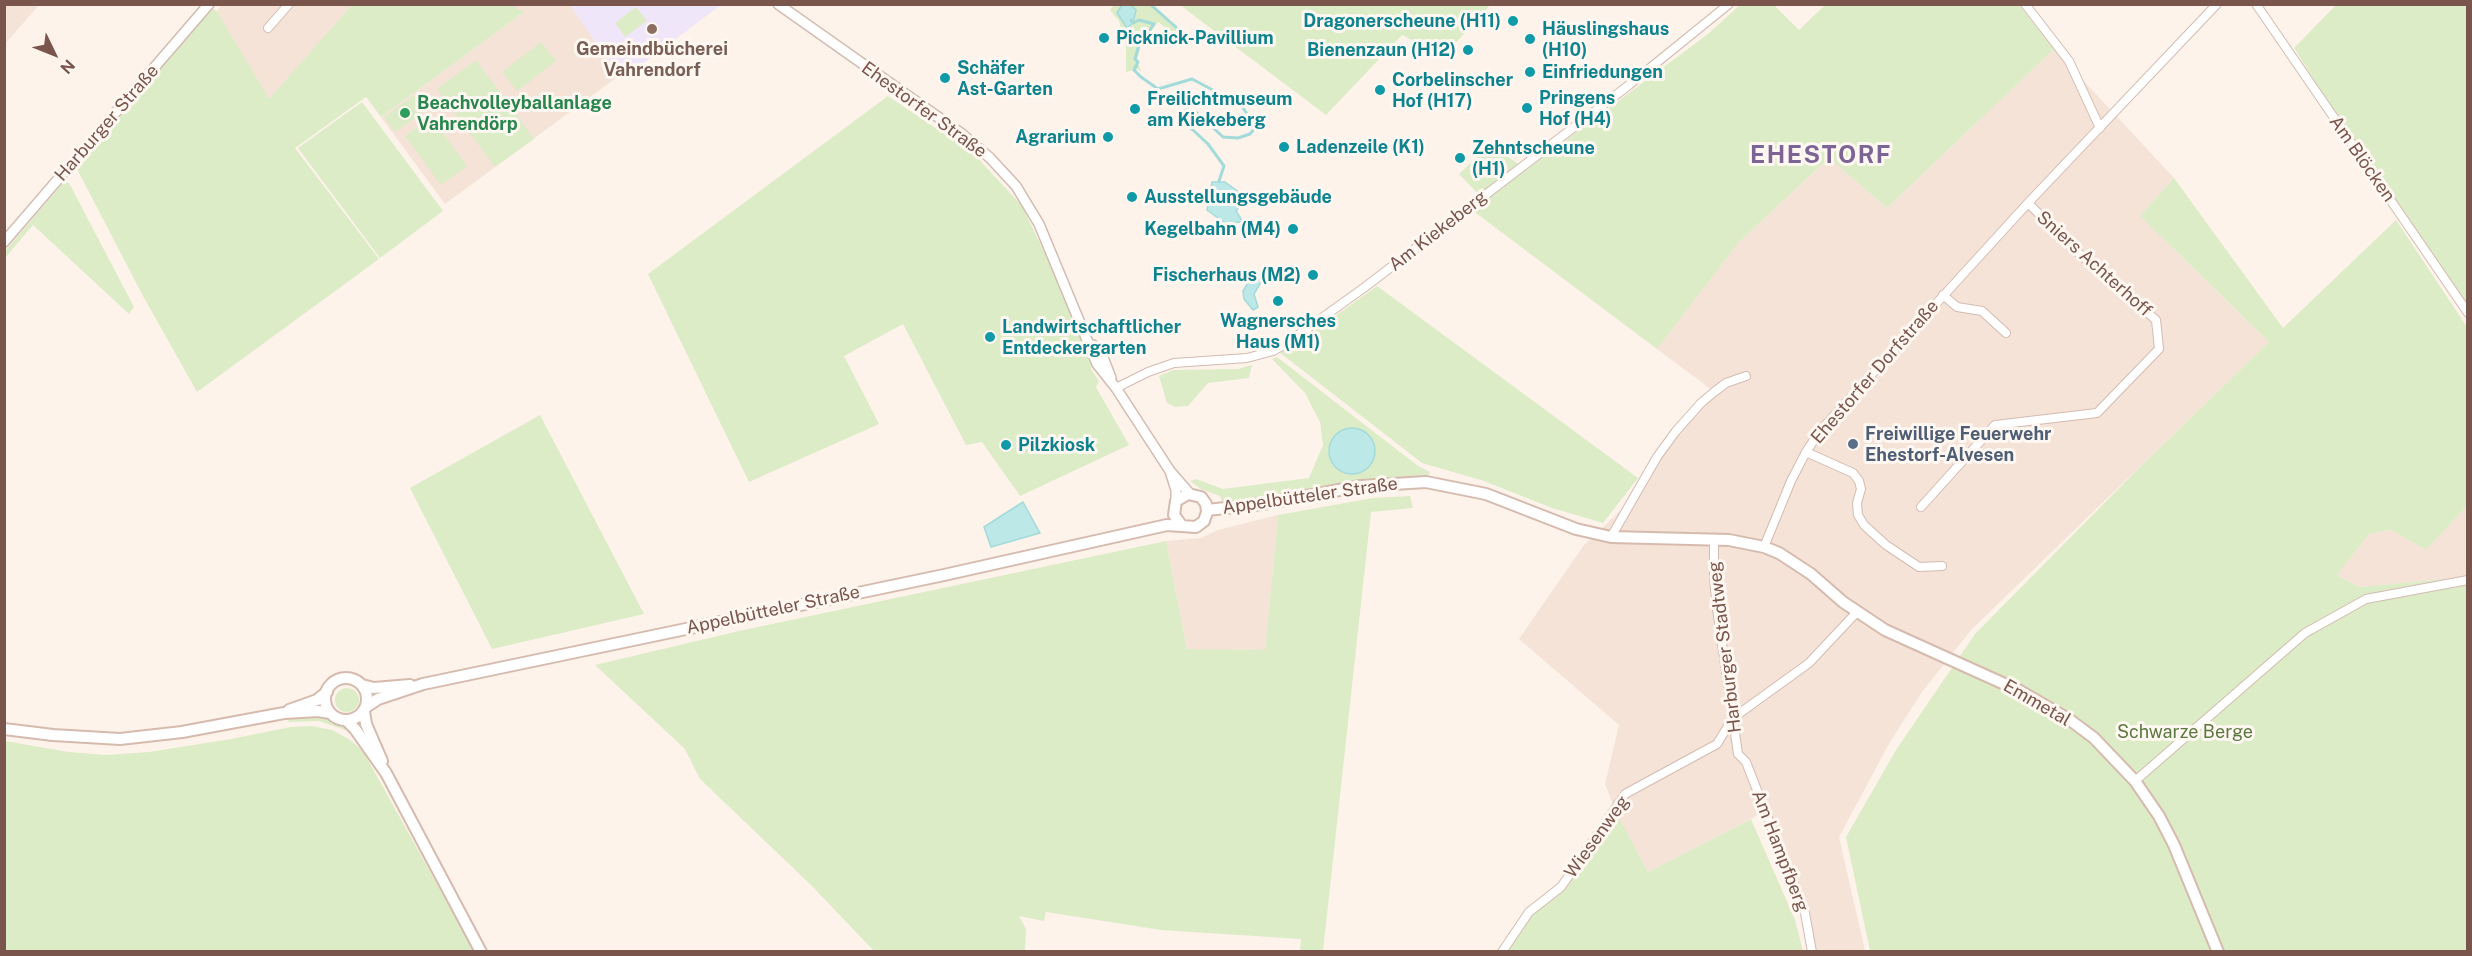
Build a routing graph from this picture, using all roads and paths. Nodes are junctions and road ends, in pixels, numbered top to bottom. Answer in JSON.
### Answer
{"nodes":[{"id":1,"x":209,"y":4,"type":"edge"},
{"id":2,"x":289,"y":4,"type":"edge"},
{"id":3,"x":778,"y":4,"type":"edge"},
{"id":4,"x":1729,"y":4,"type":"edge"},
{"id":5,"x":2025,"y":4,"type":"edge"},
{"id":6,"x":2217,"y":4,"type":"edge"},
{"id":7,"x":2256,"y":4,"type":"edge"},
{"id":8,"x":268,"y":28,"type":"dead end"},
{"id":9,"x":2100,"y":128,"type":"junction"},
{"id":10,"x":2028,"y":203,"type":"junction"},
{"id":11,"x":4,"y":242,"type":"edge"},
{"id":12,"x":1943,"y":295,"type":"junction"},
{"id":13,"x":2468,"y":313,"type":"edge"},
{"id":14,"x":2006,"y":333,"type":"dead end"},
{"id":15,"x":1746,"y":376,"type":"dead end"},
{"id":16,"x":1116,"y":388,"type":"junction"},
{"id":17,"x":1806,"y":452,"type":"junction"},
{"id":18,"x":1170,"y":471,"type":"junction"},
{"id":19,"x":1190,"y":494,"type":"junction"},
{"id":20,"x":1175,"y":504,"type":"junction"},
{"id":21,"x":1921,"y":507,"type":"dead end"},
{"id":22,"x":1208,"y":510,"type":"junction"},
{"id":23,"x":1182,"y":526,"type":"junction"},
{"id":24,"x":1124,"y":536,"type":"junction"},
{"id":25,"x":1611,"y":537,"type":"junction"},
{"id":26,"x":1714,"y":539,"type":"junction"},
{"id":27,"x":1764,"y":547,"type":"junction"},
{"id":28,"x":1942,"y":566,"type":"dead end"},
{"id":29,"x":2468,"y":580,"type":"edge"},
{"id":30,"x":1857,"y":612,"type":"junction"},
{"id":31,"x":423,"y":684,"type":"junction"},
{"id":32,"x":362,"y":685,"type":"junction"},
{"id":33,"x":327,"y":692,"type":"junction"},
{"id":34,"x":365,"y":709,"type":"junction"},
{"id":35,"x":284,"y":713,"type":"junction"},
{"id":36,"x":330,"y":713,"type":"junction"},
{"id":37,"x":1733,"y":718,"type":"junction"},
{"id":38,"x":346,"y":720,"type":"junction"},
{"id":39,"x":4,"y":729,"type":"edge"},
{"id":40,"x":1738,"y":754,"type":"joint"},
{"id":41,"x":386,"y":772,"type":"junction"},
{"id":42,"x":2135,"y":781,"type":"junction"},
{"id":43,"x":481,"y":951,"type":"edge"},
{"id":44,"x":1502,"y":951,"type":"edge"},
{"id":45,"x":1812,"y":951,"type":"edge"},
{"id":46,"x":2218,"y":951,"type":"edge"}],
"edges":[{"from":1,"to":11,"type":"street","name":"Harburger Straße"},
{"from":2,"to":8,"type":"street"},
{"from":3,"to":16,"type":"street","name":"Ehestorfer Straße"},
{"from":4,"to":16,"type":"street","name":"Am Kiekeberg"},
{"from":5,"to":9,"type":"street"},
{"from":6,"to":9,"type":"street","name":"Ehestorfer Dorfstraße"},
{"from":7,"to":13,"type":"street","name":"Am Blöcken"},
{"from":9,"to":10,"type":"street","name":"Ehestorfer Dorfstraße"},
{"from":10,"to":12,"type":"street","name":"Ehestorfer Dorfstraße"},
{"from":10,"to":21,"type":"street","name":"Sniers Achterhoff"},
{"from":12,"to":14,"type":"street","name":"Ehestorfer Dorfstraße"},
{"from":12,"to":17,"type":"street","name":"Ehestorfer Dorfstraße"},
{"from":15,"to":25,"type":"street"},
{"from":16,"to":18,"type":"street","name":"Ehestorfer Straße"},
{"from":17,"to":27,"type":"street","name":"Ehestorfer Dorfstraße"},
{"from":17,"to":28,"type":"street"},
{"from":18,"to":19,"type":"street","name":"Ehestorfer Straße"},
{"from":18,"to":20,"type":"street","name":"Ehestorfer Straße"},
{"from":19,"to":20,"type":"main road"},
{"from":19,"to":22,"type":"main road"},
{"from":20,"to":23,"type":"main road"},
{"from":20,"to":24,"type":"main road","name":"Appelbütteler Straße"},
{"from":22,"to":23,"type":"main road"},
{"from":22,"to":25,"type":"main road","name":"Appelbütteler Straße"},
{"from":23,"to":24,"type":"main road","name":"Appelbütteler Straße"},
{"from":24,"to":31,"type":"main road","name":"Appelbütteler Straße"},
{"from":25,"to":26,"type":"main road","name":"Appelbütteler Straße"},
{"from":26,"to":27,"type":"main road","name":"Appelbütteler Straße"},
{"from":26,"to":37,"type":"street","name":"Harburger Stadtweg"},
{"from":27,"to":30,"type":"main road","name":"Emmetal"},
{"from":29,"to":42,"type":"street"},
{"from":30,"to":37,"type":"street"},
{"from":30,"to":42,"type":"main road","name":"Emmetal"},
{"from":31,"to":32,"type":"main road","name":"Appelbütteler Straße"},
{"from":31,"to":34,"type":"main road","name":"Appelbütteler Straße"},
{"from":32,"to":33,"type":"main road"},
{"from":32,"to":34,"type":"main road"},
{"from":33,"to":35,"type":"main road"},
{"from":33,"to":36,"type":"main road"},
{"from":34,"to":38,"type":"main road"},
{"from":34,"to":41,"type":"main road"},
{"from":35,"to":36,"type":"main road"},
{"from":35,"to":39,"type":"main road"},
{"from":36,"to":38,"type":"main road"},
{"from":37,"to":40,"type":"street","name":"Harburger Stadtweg"},
{"from":37,"to":44,"type":"street","name":"Wiesenweg"},
{"from":38,"to":41,"type":"main road"},
{"from":40,"to":45,"type":"street","name":"Am Hampfberg"},
{"from":41,"to":43,"type":"main road"},
{"from":42,"to":46,"type":"main road","name":"Emmetal"}]}
